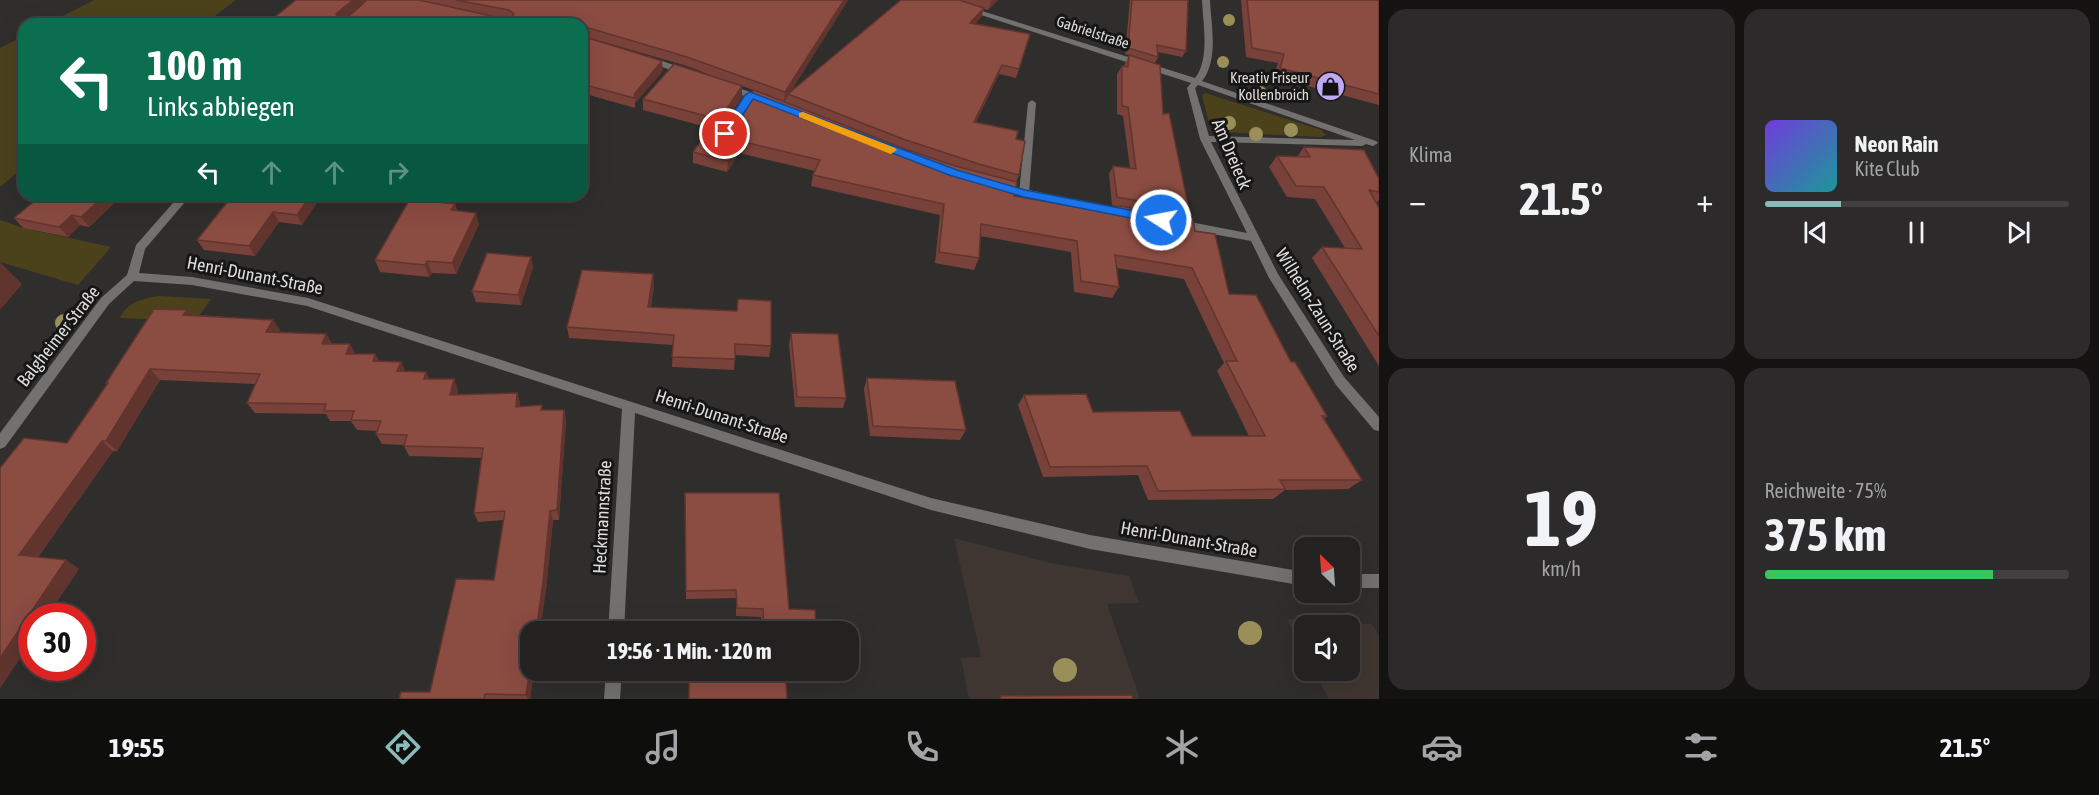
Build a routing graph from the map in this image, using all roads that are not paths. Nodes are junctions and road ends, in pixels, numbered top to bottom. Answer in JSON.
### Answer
{"nodes":[{"id":1,"x":939,"y":0,"type":"edge"},
{"id":2,"x":1206,"y":0,"type":"edge"},
{"id":3,"x":636,"y":55,"type":"edge"},
{"id":4,"x":695,"y":76,"type":"edge"},
{"id":5,"x":1195,"y":81,"type":"junction"},
{"id":6,"x":717,"y":83,"type":"edge"},
{"id":7,"x":750,"y":95,"type":"junction"},
{"id":8,"x":773,"y":103,"type":"edge"},
{"id":9,"x":1032,"y":103,"type":"dead end"},
{"id":10,"x":725,"y":134,"type":"edge"},
{"id":11,"x":1205,"y":139,"type":"junction"},
{"id":12,"x":1376,"y":143,"type":"edge"},
{"id":13,"x":993,"y":184,"type":"edge"},
{"id":14,"x":1024,"y":193,"type":"junction"},
{"id":15,"x":181,"y":201,"type":"edge"},
{"id":16,"x":1149,"y":218,"type":"edge"},
{"id":17,"x":1172,"y":222,"type":"edge"},
{"id":18,"x":1252,"y":238,"type":"junction"},
{"id":19,"x":132,"y":277,"type":"junction"},
{"id":20,"x":629,"y":406,"type":"junction"},
{"id":21,"x":1379,"y":426,"type":"edge"},
{"id":22,"x":0,"y":443,"type":"edge"},
{"id":23,"x":1294,"y":577,"type":"edge"},
{"id":24,"x":1360,"y":581,"type":"edge"},
{"id":25,"x":1379,"y":581,"type":"edge"},
{"id":26,"x":617,"y":621,"type":"edge"},
{"id":27,"x":613,"y":681,"type":"edge"},
{"id":28,"x":612,"y":699,"type":"edge"}],
"edges":[{"from":1,"to":5,"type":"street","name":"Gabrielstraße"},
{"from":2,"to":5,"type":"street"},
{"from":3,"to":4,"type":"street"},
{"from":5,"to":11,"type":"street","name":"Am Dreieck"},
{"from":5,"to":12,"type":"street","name":"Gabrielstraße"},
{"from":6,"to":7,"type":"street"},
{"from":7,"to":8,"type":"street"},
{"from":7,"to":10,"type":"street"},
{"from":9,"to":14,"type":"street"},
{"from":11,"to":12,"type":"street","name":"Gabrielstraße"},
{"from":11,"to":18,"type":"street","name":"Am Dreieck"},
{"from":13,"to":14,"type":"street"},
{"from":14,"to":16,"type":"street"},
{"from":15,"to":19,"type":"street"},
{"from":17,"to":18,"type":"street"},
{"from":18,"to":21,"type":"street","name":"Wilhelm-Zaun-Straße"},
{"from":19,"to":20,"type":"street","name":"Henri-Dunant-Straße"},
{"from":19,"to":22,"type":"street","name":"Balgheimer Straße"},
{"from":20,"to":23,"type":"street","name":"Henri-Dunant-Straße"},
{"from":20,"to":26,"type":"street","name":"Heckmannstraße"},
{"from":24,"to":25,"type":"street"},
{"from":27,"to":28,"type":"street"}]}
